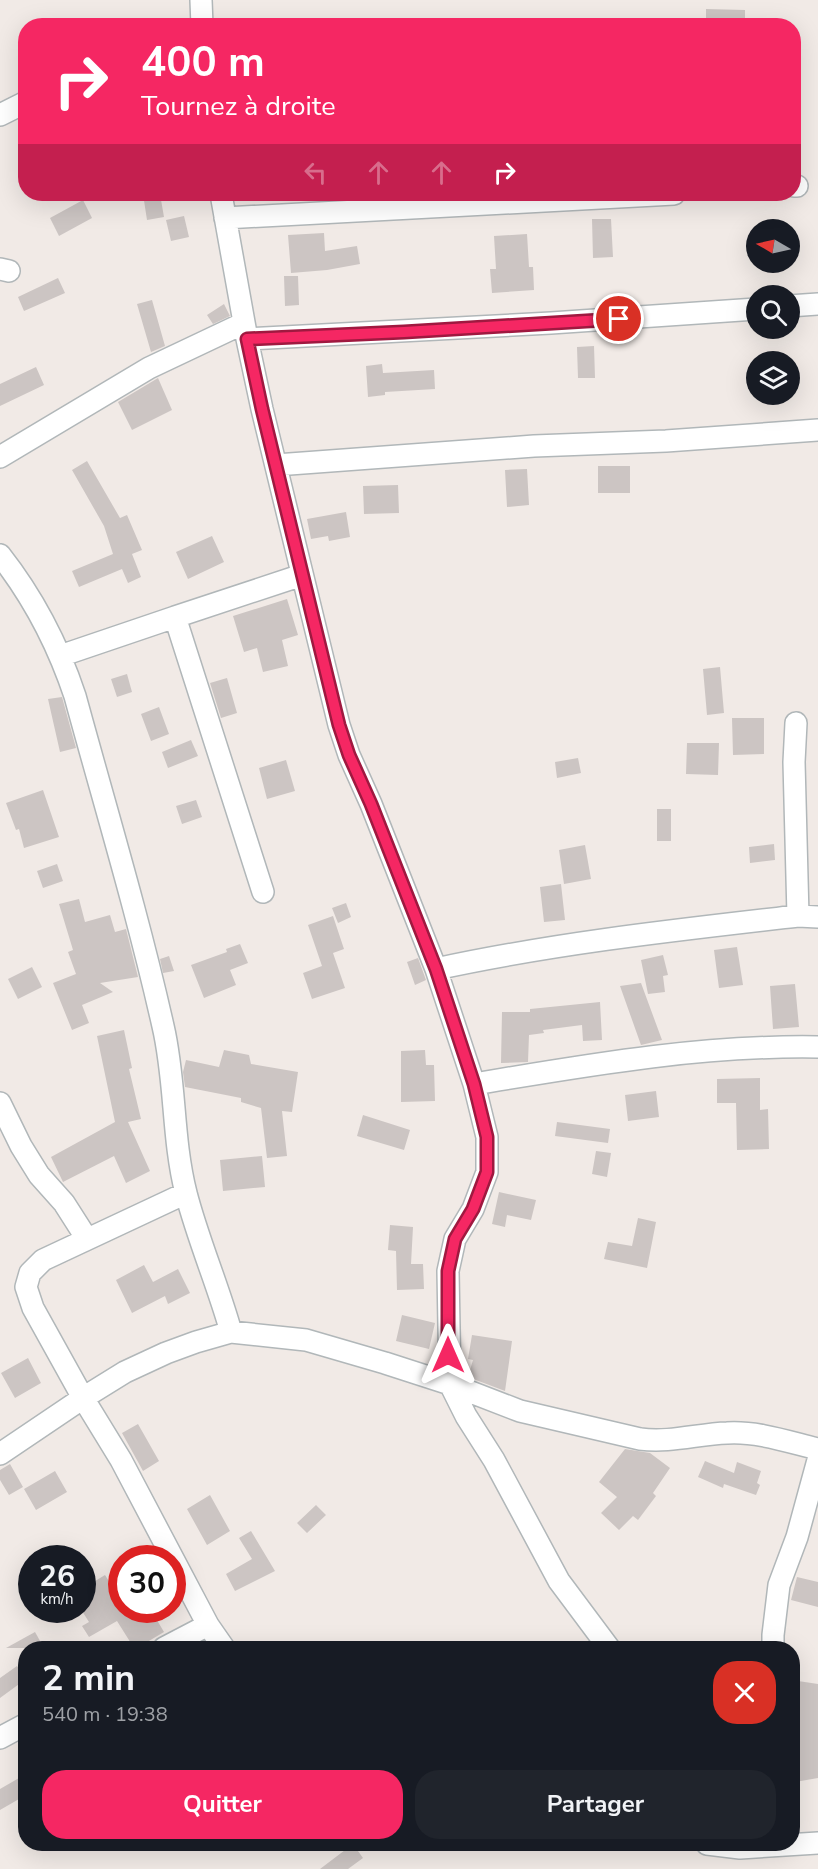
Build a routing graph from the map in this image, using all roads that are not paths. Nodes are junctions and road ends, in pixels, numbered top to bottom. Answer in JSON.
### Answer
{"nodes":[{"id":1,"x":201,"y":0,"type":"edge"},
{"id":2,"x":202,"y":18,"type":"edge"},
{"id":3,"x":18,"y":106,"type":"edge"},
{"id":4,"x":0,"y":115,"type":"edge"},
{"id":5,"x":222,"y":201,"type":"edge"},
{"id":6,"x":448,"y":201,"type":"edge"},
{"id":7,"x":225,"y":218,"type":"junction"},
{"id":8,"x":818,"y":304,"type":"edge"},
{"id":9,"x":800,"y":305,"type":"edge"},
{"id":10,"x":746,"y":310,"type":"edge"},
{"id":11,"x":245,"y":331,"type":"junction"},
{"id":12,"x":818,"y":430,"type":"edge"},
{"id":13,"x":0,"y":457,"type":"edge"},
{"id":14,"x":276,"y":465,"type":"junction"},
{"id":15,"x":0,"y":555,"type":"edge"},
{"id":16,"x":302,"y":575,"type":"junction"},
{"id":17,"x":175,"y":617,"type":"junction"},
{"id":18,"x":60,"y":656,"type":"junction"},
{"id":19,"x":796,"y":723,"type":"dead end"},
{"id":20,"x":263,"y":892,"type":"dead end"},
{"id":21,"x":808,"y":917,"type":"edge"},
{"id":22,"x":436,"y":969,"type":"junction"},
{"id":23,"x":818,"y":1047,"type":"edge"},
{"id":24,"x":474,"y":1084,"type":"junction"},
{"id":25,"x":0,"y":1103,"type":"edge"},
{"id":26,"x":186,"y":1193,"type":"junction"},
{"id":27,"x":87,"y":1239,"type":"junction"},
{"id":28,"x":231,"y":1332,"type":"junction"},
{"id":29,"x":450,"y":1384,"type":"junction"},
{"id":30,"x":83,"y":1398,"type":"junction"},
{"id":31,"x":818,"y":1449,"type":"edge"},
{"id":32,"x":0,"y":1454,"type":"edge"},
{"id":33,"x":818,"y":1460,"type":"edge"},
{"id":34,"x":207,"y":1625,"type":"junction"},
{"id":35,"x":177,"y":1641,"type":"edge"},
{"id":36,"x":219,"y":1641,"type":"edge"},
{"id":37,"x":604,"y":1641,"type":"edge"},
{"id":38,"x":773,"y":1641,"type":"edge"},
{"id":39,"x":18,"y":1728,"type":"edge"},
{"id":40,"x":0,"y":1738,"type":"edge"},
{"id":41,"x":818,"y":1843,"type":"edge"},
{"id":42,"x":800,"y":1844,"type":"edge"}],
"edges":[{"from":1,"to":2,"type":"street"},
{"from":3,"to":4,"type":"street"},
{"from":5,"to":7,"type":"street"},
{"from":6,"to":7,"type":"street"},
{"from":7,"to":11,"type":"street"},
{"from":8,"to":9,"type":"street"},
{"from":10,"to":11,"type":"street"},
{"from":11,"to":13,"type":"street"},
{"from":11,"to":14,"type":"street"},
{"from":12,"to":14,"type":"street"},
{"from":14,"to":16,"type":"street"},
{"from":15,"to":18,"type":"street"},
{"from":16,"to":17,"type":"street"},
{"from":16,"to":22,"type":"street"},
{"from":17,"to":18,"type":"street"},
{"from":17,"to":20,"type":"street"},
{"from":18,"to":26,"type":"street"},
{"from":19,"to":21,"type":"street"},
{"from":21,"to":22,"type":"street"},
{"from":22,"to":24,"type":"street"},
{"from":23,"to":24,"type":"street"},
{"from":24,"to":29,"type":"street"},
{"from":25,"to":27,"type":"street"},
{"from":26,"to":27,"type":"street"},
{"from":26,"to":28,"type":"street"},
{"from":27,"to":30,"type":"street"},
{"from":28,"to":29,"type":"street"},
{"from":28,"to":30,"type":"street"},
{"from":29,"to":31,"type":"street"},
{"from":29,"to":37,"type":"street"},
{"from":30,"to":32,"type":"street"},
{"from":30,"to":34,"type":"street"},
{"from":33,"to":38,"type":"street"},
{"from":34,"to":35,"type":"street"},
{"from":34,"to":36,"type":"street"},
{"from":39,"to":40,"type":"street"},
{"from":41,"to":42,"type":"street"}]}
